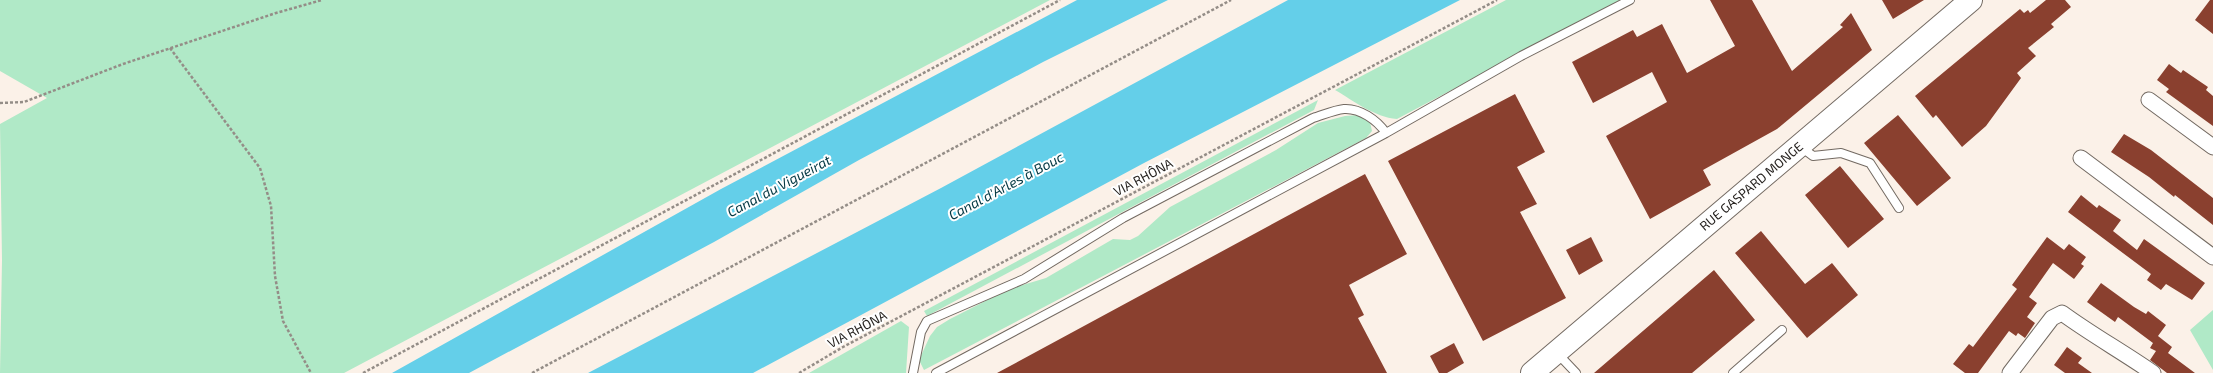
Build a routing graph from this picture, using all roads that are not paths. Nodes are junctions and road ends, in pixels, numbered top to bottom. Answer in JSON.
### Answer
{"nodes":[{"id":1,"x":1630,"y":0,"type":"edge"},
{"id":2,"x":1971,"y":0,"type":"edge"},
{"id":3,"x":2148,"y":100,"type":"dead end"},
{"id":4,"x":1386,"y":133,"type":"junction"},
{"id":5,"x":1798,"y":145,"type":"junction"},
{"id":6,"x":2213,"y":147,"type":"edge"},
{"id":7,"x":2081,"y":158,"type":"dead end"},
{"id":8,"x":1899,"y":208,"type":"dead end"},
{"id":9,"x":2213,"y":257,"type":"edge"},
{"id":10,"x":1782,"y":330,"type":"dead end"},
{"id":11,"x":1556,"y":352,"type":"junction"},
{"id":12,"x":913,"y":373,"type":"edge"},
{"id":13,"x":936,"y":373,"type":"edge"},
{"id":14,"x":1532,"y":373,"type":"edge"},
{"id":15,"x":1576,"y":373,"type":"edge"},
{"id":16,"x":1733,"y":373,"type":"edge"},
{"id":17,"x":2010,"y":373,"type":"edge"},
{"id":18,"x":2153,"y":373,"type":"edge"}],
"edges":[{"from":1,"to":4,"type":"lane"},
{"from":2,"to":5,"type":"street","name":"RUE GASPARD MONGE"},
{"from":3,"to":6,"type":"street"},
{"from":4,"to":12,"type":"lane"},
{"from":4,"to":13,"type":"lane"},
{"from":5,"to":8,"type":"lane"},
{"from":5,"to":11,"type":"street","name":"RUE GASPARD MONGE"},
{"from":7,"to":9,"type":"street"},
{"from":10,"to":16,"type":"lane"},
{"from":11,"to":14,"type":"street","name":"RUE GASPARD MONGE"},
{"from":11,"to":15,"type":"lane"},
{"from":17,"to":18,"type":"street"}]}
